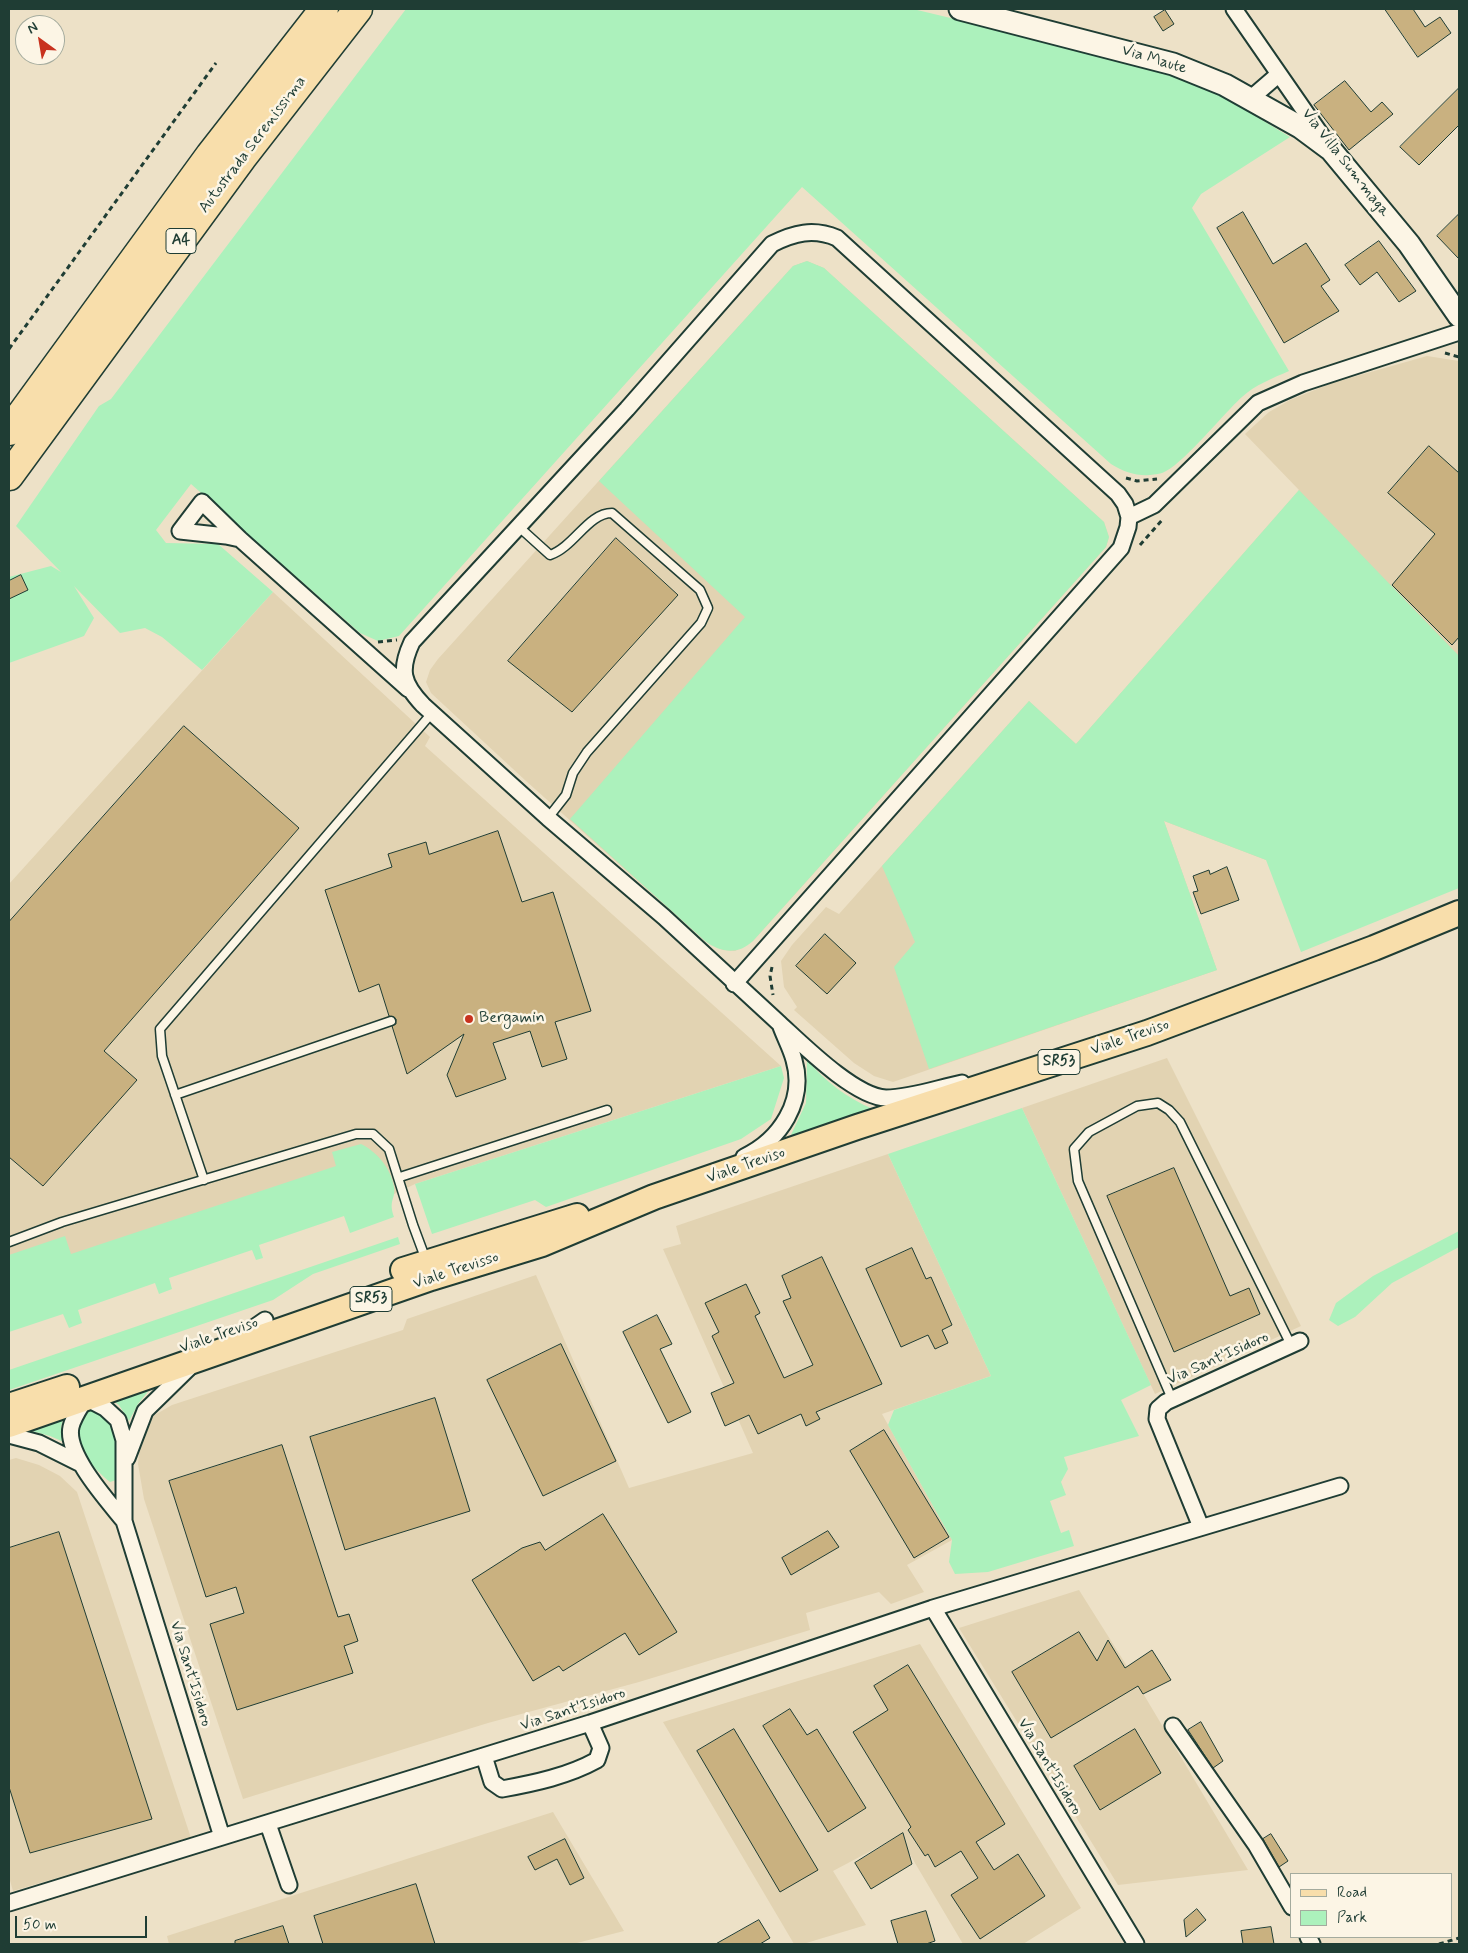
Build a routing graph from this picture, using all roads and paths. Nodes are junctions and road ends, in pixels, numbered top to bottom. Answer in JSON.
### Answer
{"nodes":[{"id":1,"x":324,"y":9,"type":"edge"},
{"id":2,"x":358,"y":9,"type":"edge"},
{"id":3,"x":960,"y":9,"type":"edge"},
{"id":4,"x":1234,"y":9,"type":"edge"},
{"id":5,"x":216,"y":63,"type":"dead end"},
{"id":6,"x":1279,"y":74,"type":"junction"},
{"id":7,"x":1250,"y":99,"type":"junction"},
{"id":8,"x":1331,"y":150,"type":"junction"},
{"id":9,"x":1459,"y":316,"type":"edge"},
{"id":10,"x":1459,"y":332,"type":"edge"},
{"id":11,"x":9,"y":349,"type":"edge"},
{"id":12,"x":1439,"y":352,"type":"dead end"},
{"id":13,"x":1459,"y":357,"type":"edge"},
{"id":14,"x":9,"y":431,"type":"edge"},
{"id":15,"x":9,"y":476,"type":"edge"},
{"id":16,"x":1169,"y":512,"type":"dead end"},
{"id":17,"x":1129,"y":517,"type":"junction"},
{"id":18,"x":519,"y":527,"type":"junction"},
{"id":19,"x":240,"y":539,"type":"dead end"},
{"id":20,"x":1136,"y":549,"type":"dead end"},
{"id":21,"x":408,"y":690,"type":"junction"},
{"id":22,"x":432,"y":713,"type":"junction"},
{"id":23,"x":548,"y":818,"type":"junction"},
{"id":24,"x":1459,"y":913,"type":"edge"},
{"id":25,"x":773,"y":961,"type":"dead end"},
{"id":26,"x":734,"y":984,"type":"junction"},
{"id":27,"x":390,"y":1021,"type":"dead end"},
{"id":28,"x":777,"y":1022,"type":"junction"},
{"id":29,"x":1147,"y":1033,"type":"junction"},
{"id":30,"x":175,"y":1095,"type":"junction"},
{"id":31,"x":608,"y":1110,"type":"dead end"},
{"id":32,"x":400,"y":1177,"type":"junction"},
{"id":33,"x":204,"y":1180,"type":"junction"},
{"id":34,"x":654,"y":1197,"type":"junction"},
{"id":35,"x":9,"y":1242,"type":"edge"},
{"id":36,"x":542,"y":1244,"type":"junction"},
{"id":37,"x":427,"y":1262,"type":"junction"},
{"id":38,"x":347,"y":1307,"type":"junction"},
{"id":39,"x":265,"y":1320,"type":"junction"},
{"id":40,"x":1296,"y":1343,"type":"joint"},
{"id":41,"x":198,"y":1359,"type":"junction"},
{"id":42,"x":86,"y":1397,"type":"junction"},
{"id":43,"x":1172,"y":1399,"type":"junction"},
{"id":44,"x":9,"y":1406,"type":"edge"},
{"id":45,"x":9,"y":1414,"type":"edge"},
{"id":46,"x":9,"y":1424,"type":"edge"},
{"id":47,"x":9,"y":1435,"type":"edge"},
{"id":48,"x":79,"y":1463,"type":"junction"},
{"id":49,"x":124,"y":1469,"type":"junction"},
{"id":50,"x":1340,"y":1486,"type":"dead end"},
{"id":51,"x":124,"y":1521,"type":"junction"},
{"id":52,"x":1201,"y":1527,"type":"junction"},
{"id":53,"x":933,"y":1608,"type":"junction"},
{"id":54,"x":590,"y":1723,"type":"junction"},
{"id":55,"x":1173,"y":1726,"type":"dead end"},
{"id":56,"x":484,"y":1756,"type":"junction"},
{"id":57,"x":268,"y":1824,"type":"junction"},
{"id":58,"x":222,"y":1837,"type":"junction"},
{"id":59,"x":289,"y":1885,"type":"dead end"},
{"id":60,"x":9,"y":1903,"type":"edge"},
{"id":61,"x":1290,"y":1904,"type":"edge"},
{"id":62,"x":1459,"y":1938,"type":"edge"},
{"id":63,"x":1136,"y":1944,"type":"edge"},
{"id":64,"x":1439,"y":1944,"type":"edge"}],
"edges":[{"from":1,"to":14,"type":"highway","name":"Autostrada Serenissima","number":"A4"},
{"from":2,"to":15,"type":"highway","name":"Autostrada Serenissima","number":"A4"},
{"from":3,"to":7,"type":"street","name":"Via Maute"},
{"from":4,"to":6,"type":"street","name":"Via Villa Summaga"},
{"from":5,"to":11,"type":"path"},
{"from":6,"to":7,"type":"street"},
{"from":6,"to":8,"type":"street","name":"Via Villa Summaga"},
{"from":7,"to":8,"type":"street","name":"Via Maute"},
{"from":8,"to":9,"type":"street","name":"Via Villa Summaga"},
{"from":10,"to":17,"type":"street"},
{"from":12,"to":13,"type":"path"},
{"from":16,"to":20,"type":"path"},
{"from":17,"to":18,"type":"street"},
{"from":17,"to":26,"type":"street"},
{"from":18,"to":21,"type":"street"},
{"from":18,"to":23,"type":"lane"},
{"from":19,"to":21,"type":"street"},
{"from":21,"to":22,"type":"street"},
{"from":22,"to":23,"type":"street"},
{"from":22,"to":30,"type":"lane"},
{"from":23,"to":26,"type":"street"},
{"from":24,"to":29,"type":"main road","name":"Viale Treviso","number":"SR53"},
{"from":25,"to":28,"type":"path"},
{"from":26,"to":28,"type":"street"},
{"from":27,"to":30,"type":"lane"},
{"from":28,"to":29,"type":"street"},
{"from":28,"to":34,"type":"street"},
{"from":29,"to":34,"type":"main road","name":"Viale Treviso","number":"SR53"},
{"from":30,"to":33,"type":"lane"},
{"from":31,"to":32,"type":"lane"},
{"from":32,"to":33,"type":"lane"},
{"from":32,"to":37,"type":"lane"},
{"from":33,"to":35,"type":"lane"},
{"from":34,"to":36,"type":"main road","name":"Viale Trevisso","number":"SR53"},
{"from":34,"to":37,"type":"main road","name":"Viale Treviso"},
{"from":36,"to":37,"type":"lane"},
{"from":36,"to":38,"type":"main road","name":"Viale Trevisso","number":"SR53"},
{"from":37,"to":38,"type":"lane"},
{"from":37,"to":39,"type":"main road","name":"Viale Treviso"},
{"from":38,"to":41,"type":"main road","name":"Viale Trevisso","number":"SR53"},
{"from":39,"to":42,"type":"street"},
{"from":39,"to":44,"type":"main road","name":"Viale Treviso"},
{"from":40,"to":43,"type":"street","name":"Via Sant'Isidoro"},
{"from":40,"to":43,"type":"lane"},
{"from":41,"to":42,"type":"main road","name":"Viale Trevisso","number":"SR53"},
{"from":41,"to":49,"type":"street"},
{"from":42,"to":45,"type":"street"},
{"from":42,"to":46,"type":"main road","number":"SR53"},
{"from":42,"to":48,"type":"street"},
{"from":42,"to":49,"type":"street"},
{"from":43,"to":52,"type":"street","name":"Via Sant'Isidoro"},
{"from":47,"to":48,"type":"street"},
{"from":48,"to":51,"type":"street"},
{"from":49,"to":51,"type":"street"},
{"from":50,"to":52,"type":"street","name":"Via Sant'Isidoro"},
{"from":51,"to":58,"type":"street","name":"Via Sant'Isidoro"},
{"from":52,"to":53,"type":"street","name":"Via Sant'Isidoro"},
{"from":53,"to":54,"type":"street","name":"Via Sant'Isidoro"},
{"from":53,"to":63,"type":"street","name":"Via Sant'Isidoro"},
{"from":54,"to":56,"type":"street","name":"Via Sant'Isidoro"},
{"from":54,"to":56,"type":"street"},
{"from":55,"to":61,"type":"street"},
{"from":56,"to":57,"type":"street","name":"Via Sant'Isidoro"},
{"from":57,"to":58,"type":"street","name":"Via Sant'Isidoro"},
{"from":57,"to":59,"type":"street"},
{"from":58,"to":60,"type":"street","name":"Via Sant'Isidoro"},
{"from":62,"to":64,"type":"path"}]}
